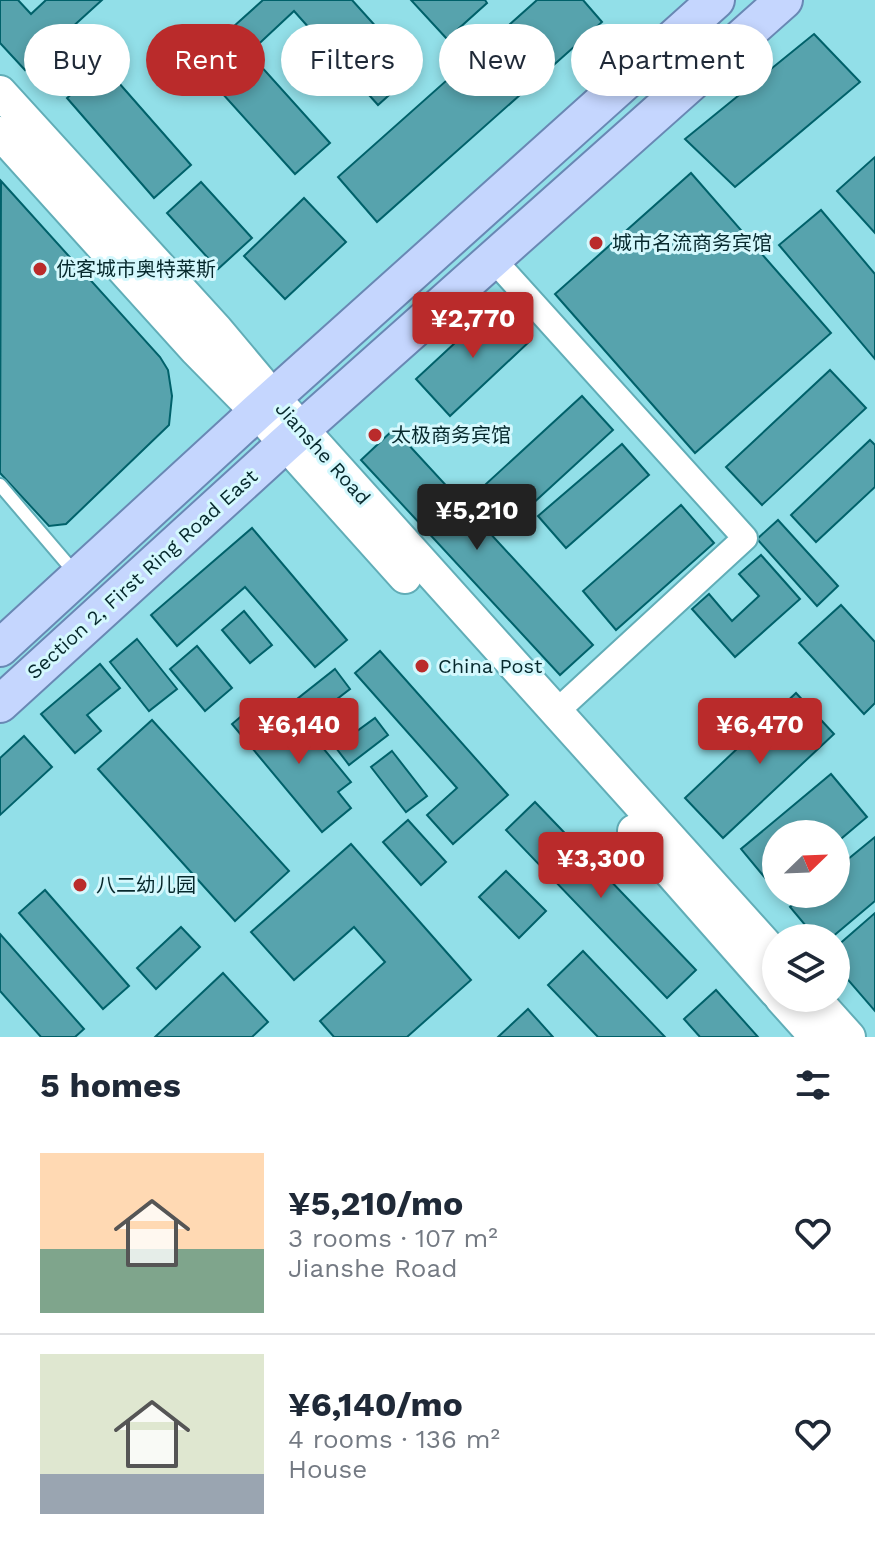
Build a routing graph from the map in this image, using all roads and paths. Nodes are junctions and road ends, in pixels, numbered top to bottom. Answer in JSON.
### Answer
{"nodes":[{"id":1,"x":716,"y":0,"type":"edge"},
{"id":2,"x":784,"y":0,"type":"edge"},
{"id":3,"x":0,"y":92,"type":"edge"},
{"id":4,"x":3,"y":142,"type":"edge"},
{"id":5,"x":493,"y":259,"type":"junction"},
{"id":6,"x":265,"y":405,"type":"junction"},
{"id":7,"x":293,"y":437,"type":"junction"},
{"id":8,"x":0,"y":485,"type":"edge"},
{"id":9,"x":78,"y":576,"type":"junction"},
{"id":10,"x":0,"y":648,"type":"edge"},
{"id":11,"x":0,"y":704,"type":"edge"},
{"id":12,"x":556,"y":712,"type":"junction"},
{"id":13,"x":762,"y":940,"type":"edge"},
{"id":14,"x":762,"y":976,"type":"edge"},
{"id":15,"x":794,"y":1012,"type":"edge"},
{"id":16,"x":827,"y":1012,"type":"edge"},
{"id":17,"x":816,"y":1037,"type":"edge"},
{"id":18,"x":849,"y":1037,"type":"edge"}],
"edges":[{"from":1,"to":6,"type":"main road","name":"Section 2, First Ring Road East"},
{"from":2,"to":5,"type":"main road","name":"Section 2, First Ring Road East"},
{"from":3,"to":6,"type":"street","name":"Jianshe Road"},
{"from":4,"to":6,"type":"street","name":"Jianshe Road"},
{"from":5,"to":7,"type":"main road","name":"Section 2, First Ring Road East"},
{"from":5,"to":12,"type":"street"},
{"from":6,"to":7,"type":"street","name":"Jianshe Road"},
{"from":6,"to":9,"type":"main road","name":"Section 2, First Ring Road East"},
{"from":7,"to":11,"type":"main road","name":"Section 2, First Ring Road East"},
{"from":7,"to":12,"type":"street","name":"Jianshe Road"},
{"from":7,"to":14,"type":"street","name":"Jianshe Road"},
{"from":8,"to":9,"type":"lane"},
{"from":9,"to":10,"type":"main road","name":"Section 2, First Ring Road East"},
{"from":12,"to":13,"type":"street","name":"Jianshe Road"},
{"from":15,"to":17,"type":"street"},
{"from":16,"to":18,"type":"street"}]}
